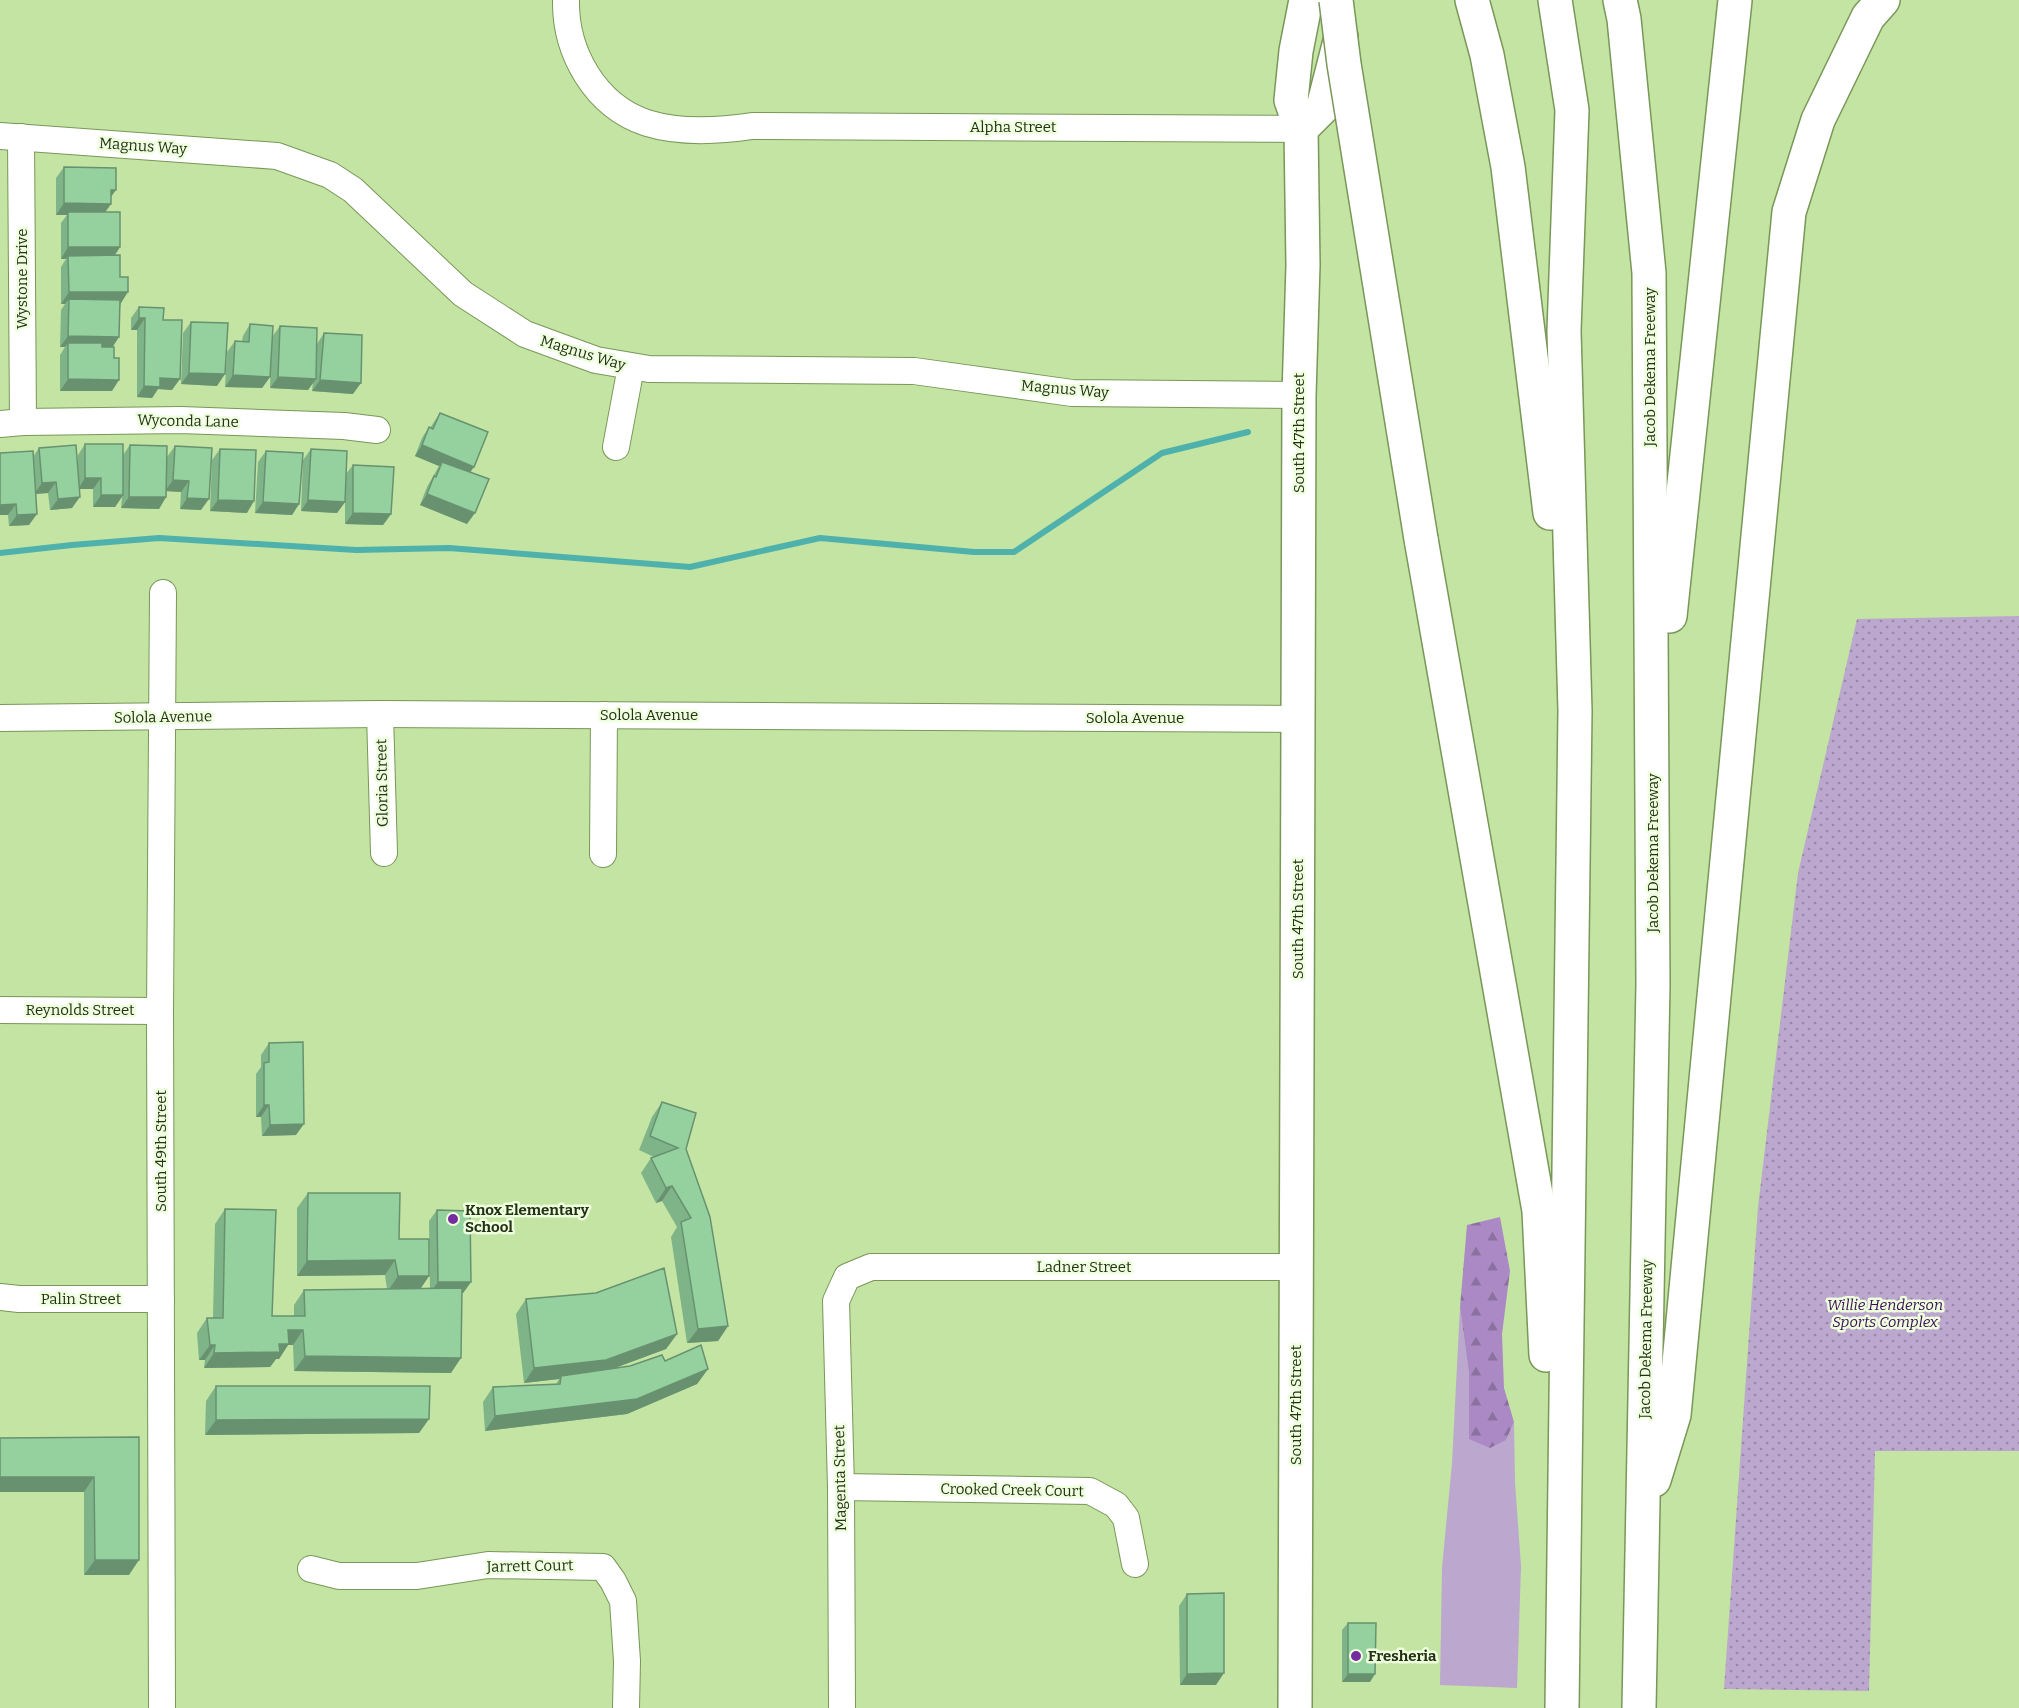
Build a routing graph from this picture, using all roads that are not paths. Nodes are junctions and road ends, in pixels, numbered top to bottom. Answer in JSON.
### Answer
{"nodes":[{"id":1,"x":566,"y":0,"type":"edge"},
{"id":2,"x":1306,"y":0,"type":"edge"},
{"id":3,"x":1336,"y":0,"type":"edge"},
{"id":4,"x":1351,"y":0,"type":"edge"},
{"id":5,"x":1472,"y":0,"type":"edge"},
{"id":6,"x":1555,"y":0,"type":"edge"},
{"id":7,"x":1620,"y":0,"type":"edge"},
{"id":8,"x":1735,"y":0,"type":"edge"},
{"id":9,"x":1883,"y":0,"type":"edge"},
{"id":10,"x":1301,"y":129,"type":"junction"},
{"id":11,"x":11,"y":136,"type":"edge"},
{"id":12,"x":631,"y":367,"type":"junction"},
{"id":13,"x":1299,"y":395,"type":"junction"},
{"id":14,"x":11,"y":423,"type":"edge"},
{"id":15,"x":377,"y":430,"type":"dead end"},
{"id":16,"x":616,"y":447,"type":"dead end"},
{"id":17,"x":163,"y":593,"type":"dead end"},
{"id":18,"x":1575,"y":711,"type":"junction"},
{"id":19,"x":380,"y":714,"type":"junction"},
{"id":20,"x":604,"y":715,"type":"junction"},
{"id":21,"x":162,"y":717,"type":"junction"},
{"id":22,"x":0,"y":718,"type":"edge"},
{"id":23,"x":1299,"y":718,"type":"junction"},
{"id":24,"x":384,"y":853,"type":"dead end"},
{"id":25,"x":603,"y":854,"type":"dead end"},
{"id":26,"x":1653,"y":984,"type":"junction"},
{"id":27,"x":0,"y":1010,"type":"edge"},
{"id":28,"x":160,"y":1011,"type":"junction"},
{"id":29,"x":871,"y":1267,"type":"joint"},
{"id":30,"x":1297,"y":1267,"type":"junction"},
{"id":31,"x":0,"y":1297,"type":"edge"},
{"id":32,"x":161,"y":1299,"type":"junction"},
{"id":33,"x":841,"y":1487,"type":"junction"},
{"id":34,"x":1642,"y":1519,"type":"junction"},
{"id":35,"x":1135,"y":1564,"type":"dead end"},
{"id":36,"x":311,"y":1569,"type":"dead end"},
{"id":37,"x":1562,"y":1693,"type":"edge"},
{"id":38,"x":162,"y":1708,"type":"edge"},
{"id":39,"x":626,"y":1708,"type":"edge"},
{"id":40,"x":842,"y":1708,"type":"edge"},
{"id":41,"x":1295,"y":1708,"type":"edge"},
{"id":42,"x":1639,"y":1708,"type":"edge"}],
"edges":[{"from":1,"to":10,"type":"street","name":"Alpha Street"},
{"from":2,"to":10,"type":"main road","name":"South 47th Street"},
{"from":3,"to":37,"type":"main road","bridge":true},
{"from":4,"to":10,"type":"main road"},
{"from":5,"to":18,"type":"main road"},
{"from":6,"to":18,"type":"main road"},
{"from":7,"to":26,"type":"main road","name":"Jacob Dekema Freeway"},
{"from":8,"to":26,"type":"main road"},
{"from":9,"to":34,"type":"main road"},
{"from":10,"to":13,"type":"main road","name":"South 47th Street"},
{"from":11,"to":12,"type":"street","name":"Magnus Way"},
{"from":11,"to":14,"type":"street","name":"Wystone Drive"},
{"from":12,"to":13,"type":"street","name":"Magnus Way"},
{"from":12,"to":16,"type":"street"},
{"from":13,"to":23,"type":"main road","name":"South 47th Street"},
{"from":14,"to":15,"type":"street","name":"Wyconda Lane"},
{"from":17,"to":21,"type":"street","name":"South 49th Street"},
{"from":18,"to":37,"type":"main road"},
{"from":19,"to":20,"type":"street","name":"Solola Avenue"},
{"from":19,"to":21,"type":"street","name":"Solola Avenue"},
{"from":19,"to":24,"type":"street","name":"Gloria Street"},
{"from":20,"to":23,"type":"street","name":"Solola Avenue"},
{"from":20,"to":25,"type":"street"},
{"from":21,"to":22,"type":"street","name":"Solola Avenue"},
{"from":21,"to":28,"type":"street","name":"South 49th Street"},
{"from":23,"to":30,"type":"main road","name":"South 47th Street"},
{"from":26,"to":34,"type":"main road","name":"Jacob Dekema Freeway"},
{"from":27,"to":28,"type":"street","name":"Reynolds Street"},
{"from":28,"to":32,"type":"street","name":"South 49th Street"},
{"from":29,"to":30,"type":"street","name":"Ladner Street"},
{"from":29,"to":33,"type":"street","name":"Magenta Street"},
{"from":30,"to":41,"type":"main road","name":"South 47th Street"},
{"from":31,"to":32,"type":"street","name":"Palin Street"},
{"from":32,"to":38,"type":"street","name":"South 49th Street"},
{"from":33,"to":35,"type":"street","name":"Crooked Creek Court"},
{"from":33,"to":40,"type":"street","name":"Magenta Street"},
{"from":34,"to":42,"type":"main road","name":"Jacob Dekema Freeway"},
{"from":36,"to":39,"type":"street","name":"Jarrett Court"}]}
